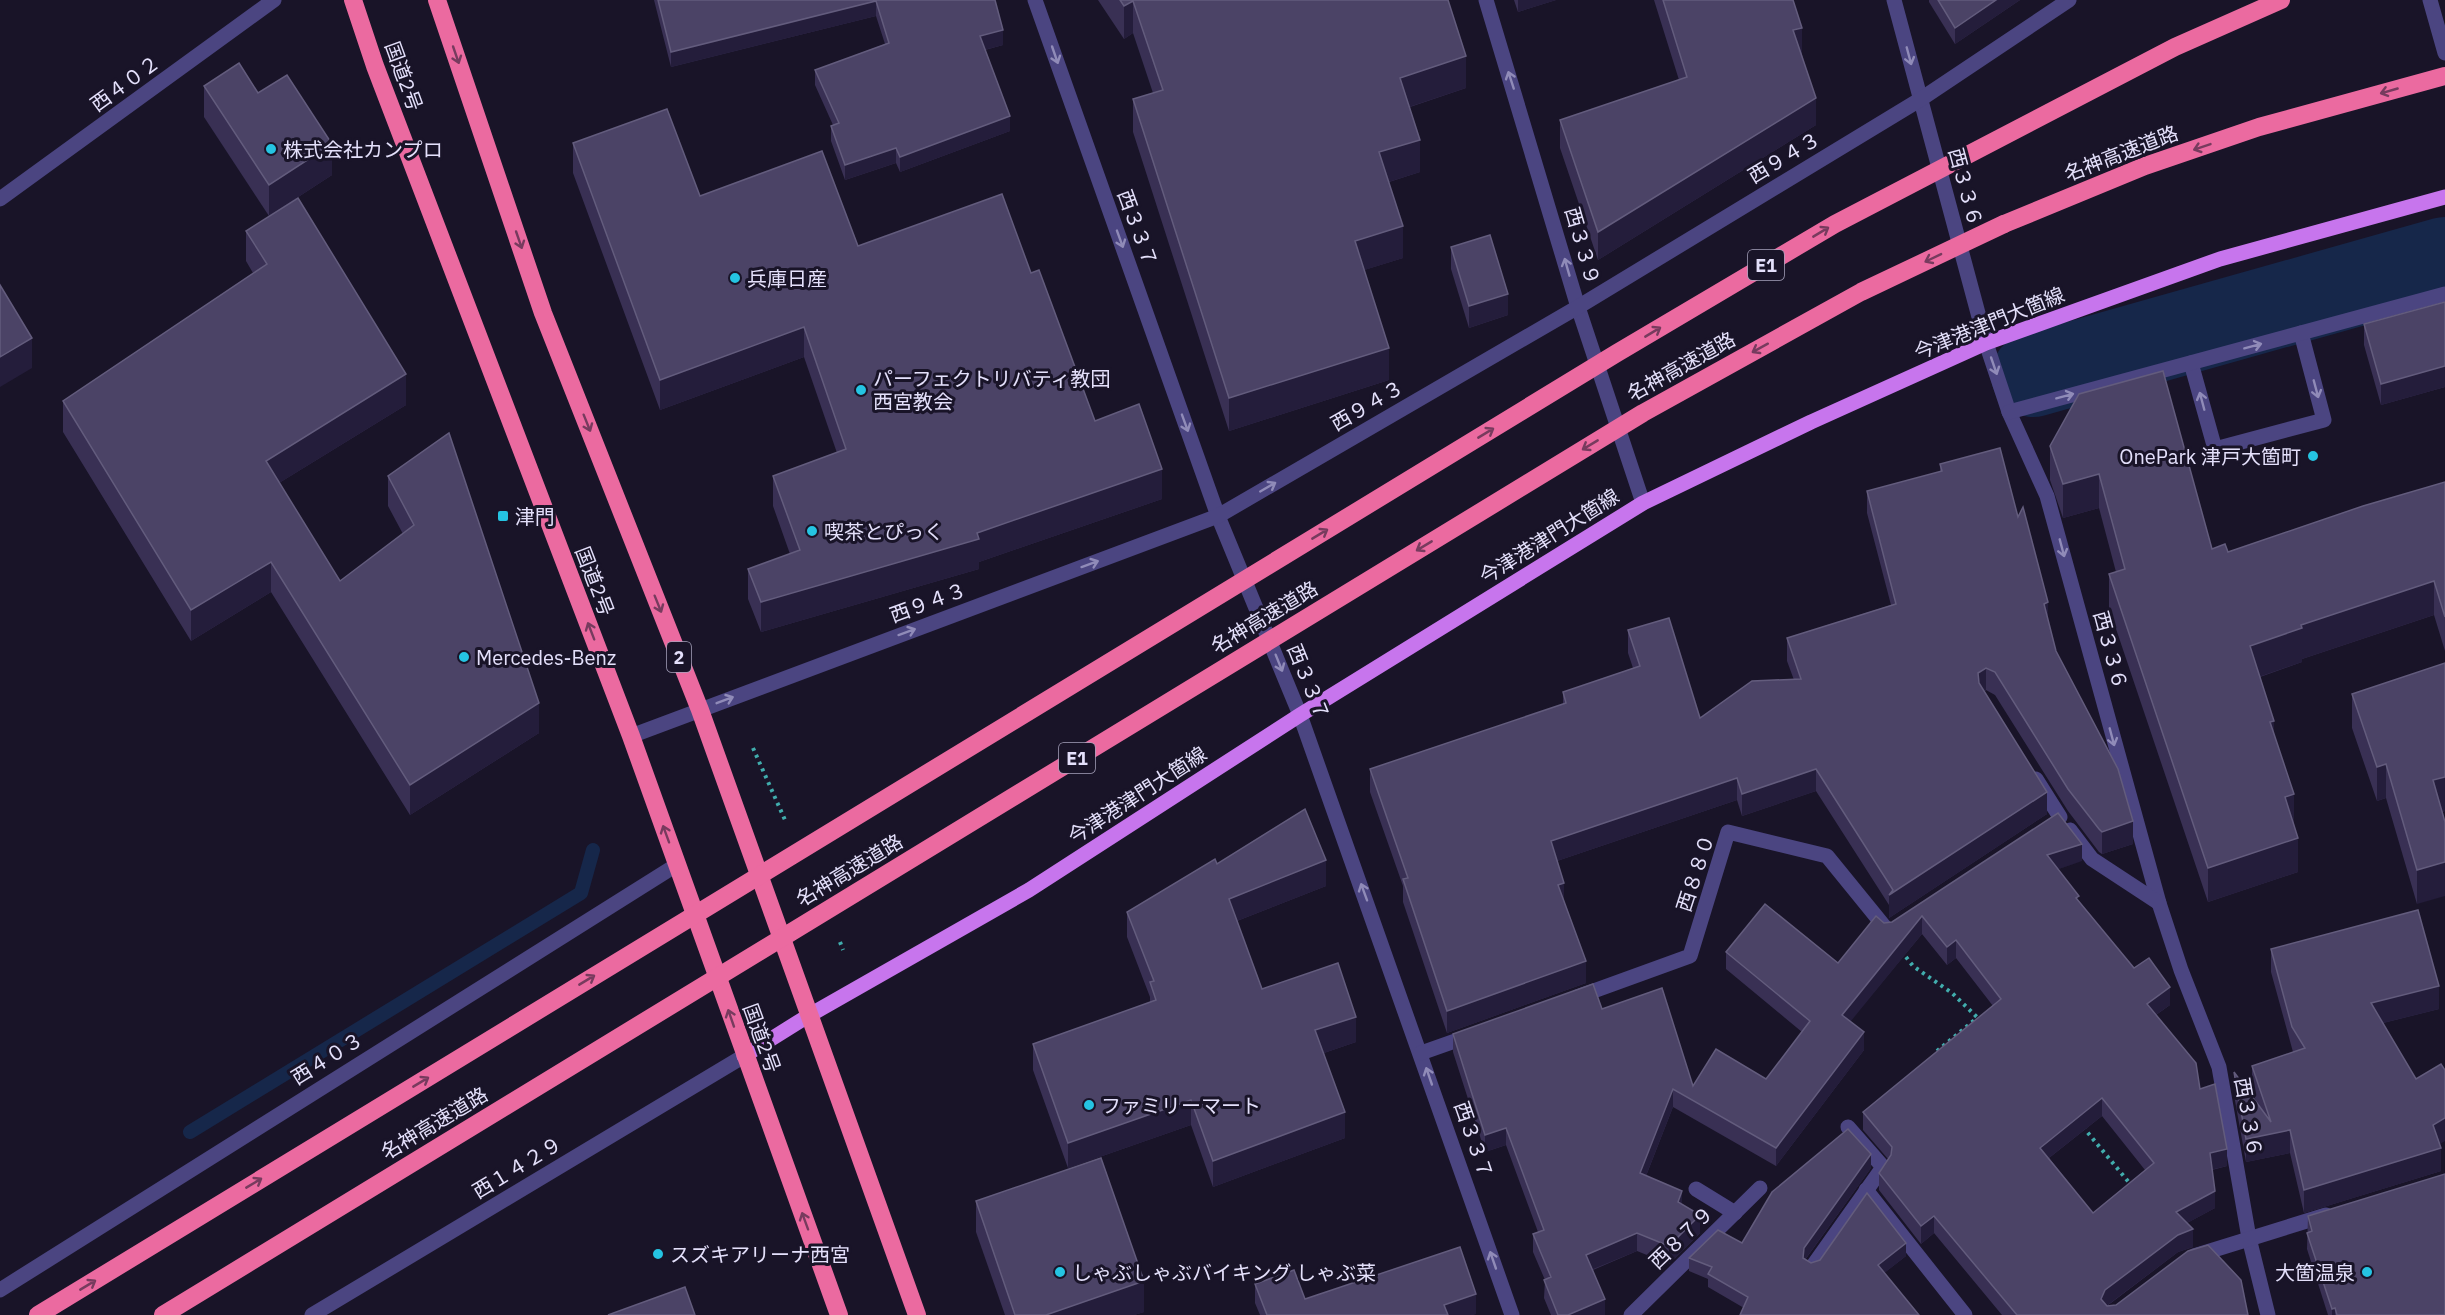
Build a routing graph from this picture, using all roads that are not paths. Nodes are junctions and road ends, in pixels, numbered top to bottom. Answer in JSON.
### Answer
{"nodes":[{"id":1,"x":274,"y":0,"type":"edge"},
{"id":2,"x":353,"y":0,"type":"edge"},
{"id":3,"x":437,"y":0,"type":"edge"},
{"id":4,"x":1035,"y":0,"type":"edge"},
{"id":5,"x":1486,"y":0,"type":"edge"},
{"id":6,"x":1894,"y":0,"type":"edge"},
{"id":7,"x":2069,"y":0,"type":"edge"},
{"id":8,"x":2281,"y":0,"type":"edge"},
{"id":9,"x":2430,"y":0,"type":"edge"},
{"id":10,"x":2445,"y":53,"type":"edge"},
{"id":11,"x":2445,"y":76,"type":"edge"},
{"id":12,"x":1921,"y":99,"type":"junction"},
{"id":13,"x":2445,"y":197,"type":"edge"},
{"id":14,"x":0,"y":200,"type":"edge"},
{"id":15,"x":2445,"y":294,"type":"edge"},
{"id":16,"x":1578,"y":306,"type":"junction"},
{"id":17,"x":2301,"y":333,"type":"junction"},
{"id":18,"x":1986,"y":343,"type":"junction"},
{"id":19,"x":2191,"y":363,"type":"junction"},
{"id":20,"x":2009,"y":412,"type":"junction"},
{"id":21,"x":1643,"y":503,"type":"junction"},
{"id":22,"x":1218,"y":516,"type":"junction"},
{"id":23,"x":700,"y":710,"type":"junction"},
{"id":24,"x":1300,"y":715,"type":"junction"},
{"id":25,"x":631,"y":736,"type":"junction"},
{"id":26,"x":2029,"y":768,"type":"edge"},
{"id":27,"x":678,"y":864,"type":"junction"},
{"id":28,"x":2160,"y":903,"type":"junction"},
{"id":29,"x":1892,"y":928,"type":"edge"},
{"id":30,"x":1567,"y":1001,"type":"edge"},
{"id":31,"x":808,"y":1016,"type":"junction"},
{"id":32,"x":1488,"y":1029,"type":"edge"},
{"id":33,"x":1421,"y":1053,"type":"junction"},
{"id":34,"x":744,"y":1056,"type":"junction"},
{"id":35,"x":1848,"y":1128,"type":"edge"},
{"id":36,"x":1760,"y":1188,"type":"dead end"},
{"id":37,"x":1696,"y":1189,"type":"dead end"},
{"id":38,"x":1866,"y":1190,"type":"junction"},
{"id":39,"x":2336,"y":1212,"type":"edge"},
{"id":40,"x":1735,"y":1213,"type":"junction"},
{"id":41,"x":2249,"y":1238,"type":"junction"},
{"id":42,"x":2184,"y":1260,"type":"edge"},
{"id":43,"x":1812,"y":1267,"type":"edge"},
{"id":44,"x":0,"y":1290,"type":"edge"},
{"id":45,"x":38,"y":1315,"type":"edge"},
{"id":46,"x":163,"y":1315,"type":"edge"},
{"id":47,"x":312,"y":1315,"type":"edge"},
{"id":48,"x":839,"y":1315,"type":"edge"},
{"id":49,"x":917,"y":1315,"type":"edge"},
{"id":50,"x":1512,"y":1315,"type":"edge"},
{"id":51,"x":1631,"y":1315,"type":"edge"},
{"id":52,"x":1965,"y":1315,"type":"edge"},
{"id":53,"x":2268,"y":1315,"type":"edge"}],
"edges":[{"from":1,"to":14,"type":"street","name":"西４０２"},
{"from":25,"to":2,"type":"highway","name":"国道2号","one_way":true},
{"from":3,"to":23,"type":"highway","number":"2","one_way":true},
{"from":4,"to":22,"type":"street","name":"西３３７","one_way":true},
{"from":16,"to":5,"type":"street","name":"西３３９","one_way":true},
{"from":6,"to":12,"type":"street","name":"西３３６","one_way":true},
{"from":7,"to":12,"type":"street","name":"西９４３"},
{"from":45,"to":8,"type":"highway","number":"E1","one_way":true,"bridge":true},
{"from":9,"to":10,"type":"street"},
{"from":11,"to":46,"type":"highway","name":"名神高速道路","number":"E1","one_way":true,"bridge":true},
{"from":12,"to":16,"type":"street","name":"西９４３"},
{"from":12,"to":18,"type":"street","name":"西３３６"},
{"from":13,"to":18,"type":"main road","name":"今津港津門大箇線"},
{"from":15,"to":17,"type":"street"},
{"from":16,"to":21,"type":"street","name":"西３３９"},
{"from":22,"to":16,"type":"street","name":"西９４３","one_way":true},
{"from":19,"to":17,"type":"street","one_way":true},
{"from":17,"to":19,"type":"street","one_way":true},
{"from":18,"to":20,"type":"street","name":"西３３６","one_way":true},
{"from":18,"to":21,"type":"main road","name":"今津港津門大箇線"},
{"from":20,"to":19,"type":"street","one_way":true},
{"from":20,"to":28,"type":"street","name":"西３３６","one_way":true},
{"from":21,"to":24,"type":"main road","name":"今津港津門大箇線"},
{"from":23,"to":22,"type":"street","name":"西９４３","one_way":true},
{"from":22,"to":24,"type":"street","name":"西３３７","one_way":true},
{"from":23,"to":25,"type":"street","name":"西９４３"},
{"from":23,"to":31,"type":"highway","number":"2"},
{"from":24,"to":31,"type":"main road","name":"今津港津門大箇線"},
{"from":33,"to":24,"type":"street","name":"西３３７","one_way":true},
{"from":27,"to":25,"type":"highway","name":"国道2号","one_way":true},
{"from":26,"to":28,"type":"street"},
{"from":34,"to":27,"type":"highway","name":"国道2号","one_way":true},
{"from":27,"to":44,"type":"street","name":"西４０３"},
{"from":28,"to":41,"type":"street","name":"西３３６"},
{"from":29,"to":30,"type":"street","name":"西８８０"},
{"from":31,"to":34,"type":"main road","name":"今津港津門大箇線"},
{"from":31,"to":49,"type":"highway","number":"2"},
{"from":32,"to":33,"type":"street"},
{"from":50,"to":33,"type":"street","name":"西３３７","one_way":true},
{"from":34,"to":47,"type":"street","name":"西１４２９"},
{"from":48,"to":34,"type":"highway","name":"国道2号","one_way":true},
{"from":35,"to":38,"type":"street"},
{"from":36,"to":40,"type":"street","name":"西８７９"},
{"from":37,"to":40,"type":"street"},
{"from":38,"to":43,"type":"street"},
{"from":38,"to":52,"type":"street"},
{"from":39,"to":41,"type":"street"},
{"from":40,"to":51,"type":"street","name":"西８７９"},
{"from":41,"to":42,"type":"street"},
{"from":41,"to":53,"type":"street","name":"西３３６"}]}
